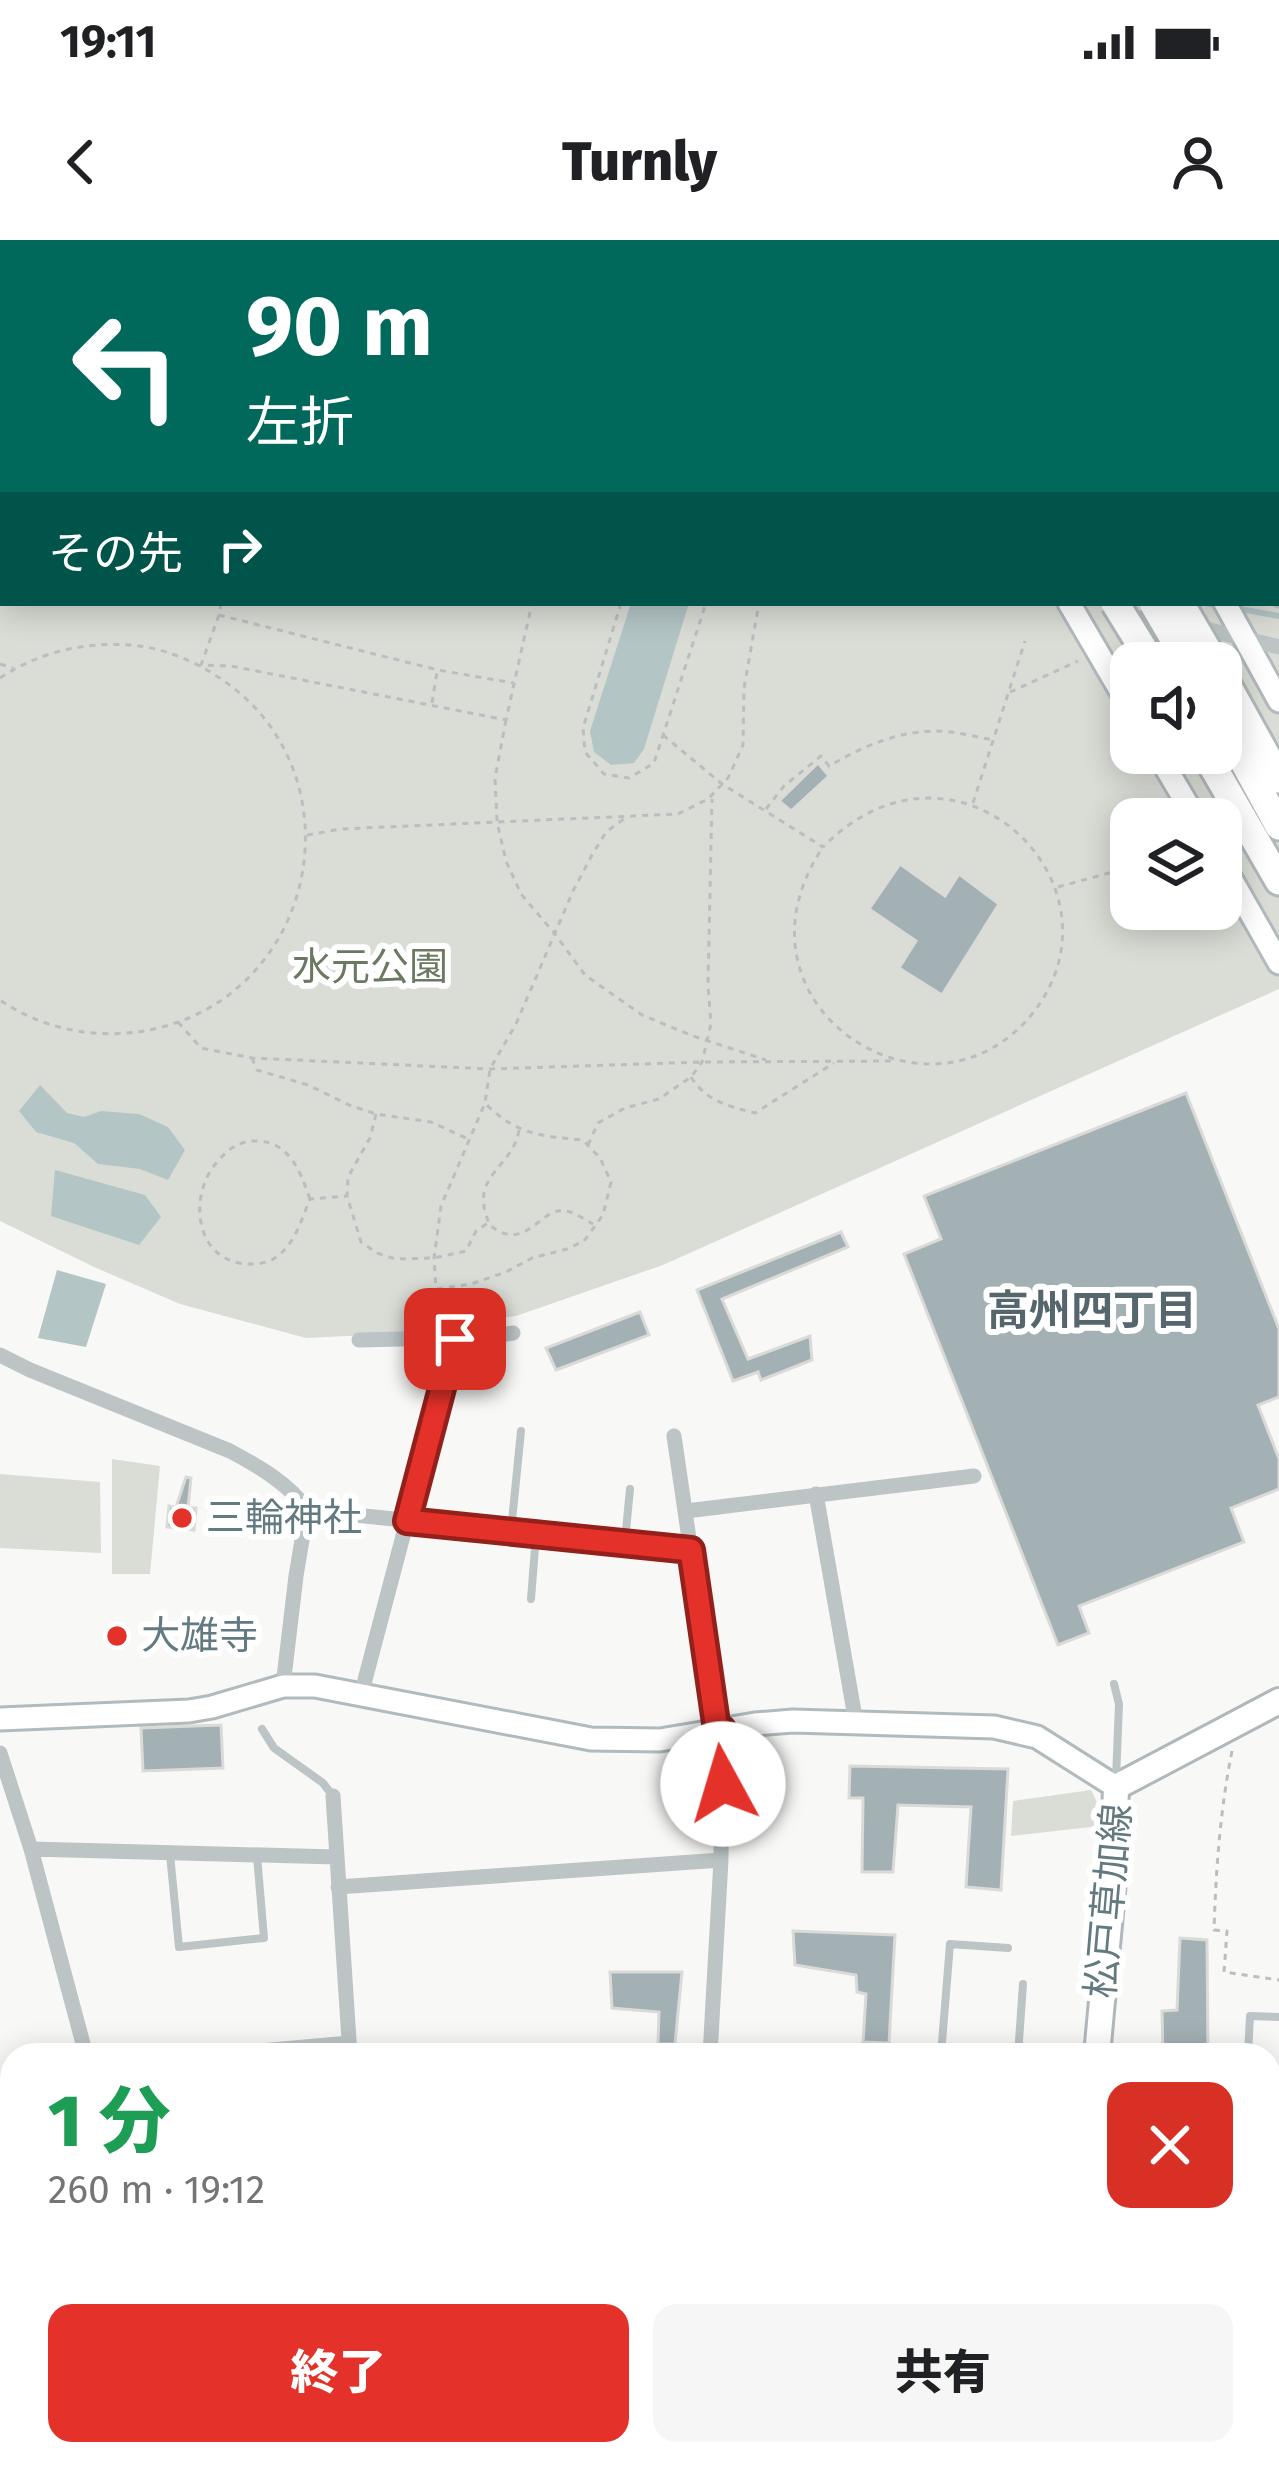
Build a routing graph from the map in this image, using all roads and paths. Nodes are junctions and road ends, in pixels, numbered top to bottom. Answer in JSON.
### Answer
{"nodes":[{"id":1,"x":220,"y":606,"type":"edge"},
{"id":2,"x":531,"y":606,"type":"edge"},
{"id":3,"x":620,"y":606,"type":"edge"},
{"id":4,"x":705,"y":606,"type":"edge"},
{"id":5,"x":758,"y":606,"type":"edge"},
{"id":6,"x":1071,"y":606,"type":"edge"},
{"id":7,"x":1115,"y":606,"type":"edge"},
{"id":8,"x":1124,"y":606,"type":"edge"},
{"id":9,"x":1138,"y":606,"type":"edge"},
{"id":10,"x":1155,"y":606,"type":"edge"},
{"id":11,"x":1182,"y":606,"type":"edge"},
{"id":12,"x":1229,"y":611,"type":"edge"},
{"id":13,"x":219,"y":615,"type":"junction"},
{"id":14,"x":1245,"y":640,"type":"junction"},
{"id":15,"x":1024,"y":641,"type":"dead end"},
{"id":16,"x":1138,"y":642,"type":"edge"},
{"id":17,"x":1159,"y":642,"type":"edge"},
{"id":18,"x":1176,"y":642,"type":"edge"},
{"id":19,"x":1203,"y":642,"type":"edge"},
{"id":20,"x":1279,"y":647,"type":"edge"},
{"id":21,"x":1084,"y":658,"type":"dead end"},
{"id":22,"x":0,"y":664,"type":"edge"},
{"id":23,"x":201,"y":665,"type":"junction"},
{"id":24,"x":15,"y":668,"type":"junction"},
{"id":25,"x":438,"y":670,"type":"junction"},
{"id":26,"x":1110,"y":673,"type":"edge"},
{"id":27,"x":0,"y":678,"type":"edge"},
{"id":28,"x":514,"y":683,"type":"junction"},
{"id":29,"x":1008,"y":693,"type":"junction"},
{"id":30,"x":1279,"y":701,"type":"edge"},
{"id":31,"x":431,"y":704,"type":"junction"},
{"id":32,"x":1242,"y":712,"type":"edge"},
{"id":33,"x":506,"y":720,"type":"junction"},
{"id":34,"x":663,"y":735,"type":"junction"},
{"id":35,"x":994,"y":740,"type":"junction"},
{"id":36,"x":1242,"y":758,"type":"edge"},
{"id":37,"x":1217,"y":774,"type":"edge"},
{"id":38,"x":1236,"y":774,"type":"edge"},
{"id":39,"x":1279,"y":779,"type":"edge"},
{"id":40,"x":722,"y":784,"type":"junction"},
{"id":41,"x":712,"y":795,"type":"junction"},
{"id":42,"x":973,"y":805,"type":"junction"},
{"id":43,"x":765,"y":811,"type":"junction"},
{"id":44,"x":626,"y":816,"type":"junction"},
{"id":45,"x":497,"y":822,"type":"junction"},
{"id":46,"x":1279,"y":826,"type":"edge"},
{"id":47,"x":307,"y":835,"type":"junction"},
{"id":48,"x":824,"y":847,"type":"junction"},
{"id":49,"x":1279,"y":850,"type":"edge"},
{"id":50,"x":1110,"y":873,"type":"edge"},
{"id":51,"x":1279,"y":881,"type":"edge"},
{"id":52,"x":1054,"y":888,"type":"junction"},
{"id":53,"x":1242,"y":898,"type":"edge"},
{"id":54,"x":555,"y":934,"type":"junction"},
{"id":55,"x":1279,"y":963,"type":"edge"},
{"id":56,"x":0,"y":1000,"type":"edge"},
{"id":57,"x":178,"y":1022,"type":"junction"},
{"id":58,"x":709,"y":1042,"type":"junction"},
{"id":59,"x":252,"y":1058,"type":"junction"},
{"id":60,"x":900,"y":1061,"type":"junction"},
{"id":61,"x":702,"y":1062,"type":"junction"},
{"id":62,"x":836,"y":1062,"type":"junction"},
{"id":63,"x":774,"y":1063,"type":"junction"},
{"id":64,"x":490,"y":1069,"type":"junction"},
{"id":65,"x":691,"y":1077,"type":"junction"},
{"id":66,"x":485,"y":1102,"type":"junction"},
{"id":67,"x":376,"y":1114,"type":"junction"},
{"id":68,"x":519,"y":1129,"type":"junction"},
{"id":69,"x":469,"y":1140,"type":"junction"},
{"id":70,"x":588,"y":1145,"type":"junction"},
{"id":71,"x":346,"y":1196,"type":"junction"},
{"id":72,"x":310,"y":1198,"type":"junction"},
{"id":73,"x":488,"y":1223,"type":"junction"},
{"id":74,"x":596,"y":1226,"type":"junction"},
{"id":75,"x":434,"y":1258,"type":"junction"},
{"id":76,"x":437,"y":1289,"type":"junction"},
{"id":77,"x":513,"y":1333,"type":"dead end"},
{"id":78,"x":446,"y":1338,"type":"junction"},
{"id":79,"x":359,"y":1340,"type":"dead end"},
{"id":80,"x":0,"y":1355,"type":"edge"},
{"id":81,"x":521,"y":1431,"type":"dead end"},
{"id":82,"x":674,"y":1436,"type":"dead end"},
{"id":83,"x":974,"y":1475,"type":"dead end"},
{"id":84,"x":629,"y":1489,"type":"dead end"},
{"id":85,"x":816,"y":1494,"type":"junction"},
{"id":86,"x":307,"y":1510,"type":"junction"},
{"id":87,"x":686,"y":1511,"type":"junction"},
{"id":88,"x":407,"y":1521,"type":"junction"},
{"id":89,"x":511,"y":1532,"type":"junction"},
{"id":90,"x":536,"y":1535,"type":"junction"},
{"id":91,"x":625,"y":1544,"type":"junction"},
{"id":92,"x":691,"y":1550,"type":"junction"},
{"id":93,"x":531,"y":1598,"type":"dead end"},
{"id":94,"x":1114,"y":1684,"type":"dead end"},
{"id":95,"x":283,"y":1686,"type":"junction"},
{"id":96,"x":361,"y":1695,"type":"junction"},
{"id":97,"x":1279,"y":1701,"type":"edge"},
{"id":98,"x":0,"y":1719,"type":"edge"},
{"id":99,"x":856,"y":1723,"type":"junction"},
{"id":100,"x":1229,"y":1727,"type":"junction"},
{"id":101,"x":262,"y":1730,"type":"dead end"},
{"id":102,"x":720,"y":1730,"type":"junction"},
{"id":103,"x":0,"y":1753,"type":"edge"},
{"id":104,"x":1116,"y":1787,"type":"junction"},
{"id":105,"x":333,"y":1796,"type":"joint"},
{"id":106,"x":31,"y":1850,"type":"junction"},
{"id":107,"x":170,"y":1852,"type":"junction"},
{"id":108,"x":257,"y":1854,"type":"junction"},
{"id":109,"x":336,"y":1857,"type":"junction"},
{"id":110,"x":722,"y":1861,"type":"junction"},
{"id":111,"x":338,"y":1886,"type":"junction"},
{"id":112,"x":1008,"y":1948,"type":"dead end"},
{"id":113,"x":1279,"y":1980,"type":"edge"},
{"id":114,"x":1023,"y":1984,"type":"dead end"},
{"id":115,"x":1279,"y":2017,"type":"edge"},
{"id":116,"x":83,"y":2043,"type":"edge"},
{"id":117,"x":349,"y":2043,"type":"edge"},
{"id":118,"x":711,"y":2043,"type":"edge"},
{"id":119,"x":942,"y":2043,"type":"edge"},
{"id":120,"x":1019,"y":2043,"type":"edge"},
{"id":121,"x":1098,"y":2043,"type":"edge"},
{"id":122,"x":1249,"y":2043,"type":"edge"}],
"edges":[{"from":1,"to":13,"type":"path"},
{"from":2,"to":28,"type":"path"},
{"from":3,"to":34,"type":"path"},
{"from":4,"to":34,"type":"path"},
{"from":5,"to":40,"type":"path"},
{"from":6,"to":26,"type":"street"},
{"from":7,"to":16,"type":"highway","bridge":true},
{"from":8,"to":14,"type":"street"},
{"from":9,"to":17,"type":"highway"},
{"from":10,"to":18,"type":"highway","bridge":true},
{"from":11,"to":19,"type":"highway","bridge":true},
{"from":12,"to":14,"type":"street"},
{"from":13,"to":23,"type":"path"},
{"from":13,"to":25,"type":"path"},
{"from":14,"to":20,"type":"street"},
{"from":14,"to":30,"type":"street"},
{"from":15,"to":29,"type":"path"},
{"from":21,"to":29,"type":"path"},
{"from":22,"to":24,"type":"path"},
{"from":23,"to":24,"type":"path"},
{"from":23,"to":31,"type":"path"},
{"from":23,"to":47,"type":"path"},
{"from":24,"to":27,"type":"path"},
{"from":25,"to":28,"type":"path"},
{"from":25,"to":31,"type":"path"},
{"from":28,"to":33,"type":"path"},
{"from":29,"to":35,"type":"path"},
{"from":31,"to":33,"type":"path"},
{"from":32,"to":39,"type":"highway"},
{"from":33,"to":45,"type":"path"},
{"from":34,"to":40,"type":"path"},
{"from":35,"to":42,"type":"path"},
{"from":35,"to":43,"type":"path"},
{"from":36,"to":46,"type":"highway"},
{"from":37,"to":51,"type":"highway"},
{"from":38,"to":49,"type":"highway"},
{"from":40,"to":41,"type":"path"},
{"from":40,"to":43,"type":"path"},
{"from":41,"to":44,"type":"path"},
{"from":41,"to":58,"type":"path"},
{"from":42,"to":48,"type":"path"},
{"from":42,"to":52,"type":"path"},
{"from":43,"to":48,"type":"path"},
{"from":44,"to":45,"type":"path"},
{"from":44,"to":54,"type":"path"},
{"from":45,"to":47,"type":"path"},
{"from":45,"to":54,"type":"path"},
{"from":47,"to":57,"type":"path"},
{"from":48,"to":60,"type":"path"},
{"from":50,"to":52,"type":"path"},
{"from":52,"to":60,"type":"path"},
{"from":53,"to":55,"type":"street"},
{"from":54,"to":58,"type":"path"},
{"from":54,"to":64,"type":"path"},
{"from":56,"to":57,"type":"path"},
{"from":57,"to":59,"type":"path"},
{"from":58,"to":61,"type":"path"},
{"from":58,"to":63,"type":"path"},
{"from":59,"to":64,"type":"path"},
{"from":59,"to":67,"type":"path"},
{"from":60,"to":62,"type":"path"},
{"from":61,"to":63,"type":"path"},
{"from":61,"to":64,"type":"path"},
{"from":61,"to":65,"type":"path"},
{"from":62,"to":63,"type":"path"},
{"from":62,"to":65,"type":"path"},
{"from":64,"to":66,"type":"path"},
{"from":65,"to":70,"type":"path"},
{"from":66,"to":68,"type":"path"},
{"from":66,"to":69,"type":"path"},
{"from":67,"to":69,"type":"path"},
{"from":67,"to":71,"type":"path"},
{"from":68,"to":70,"type":"path"},
{"from":68,"to":73,"type":"path"},
{"from":69,"to":75,"type":"path"},
{"from":70,"to":74,"type":"path"},
{"from":71,"to":72,"type":"path"},
{"from":71,"to":75,"type":"path"},
{"from":72,"to":72,"type":"path"},
{"from":73,"to":74,"type":"path"},
{"from":73,"to":75,"type":"path"},
{"from":74,"to":76,"type":"path"},
{"from":75,"to":76,"type":"path"},
{"from":76,"to":78,"type":"path"},
{"from":77,"to":78,"type":"street"},
{"from":78,"to":79,"type":"street"},
{"from":78,"to":88,"type":"street"},
{"from":80,"to":86,"type":"street"},
{"from":81,"to":89,"type":"lane"},
{"from":82,"to":87,"type":"street"},
{"from":83,"to":85,"type":"street"},
{"from":84,"to":91,"type":"lane"},
{"from":85,"to":87,"type":"street"},
{"from":85,"to":99,"type":"street"},
{"from":86,"to":88,"type":"street"},
{"from":86,"to":95,"type":"street"},
{"from":87,"to":92,"type":"street"},
{"from":88,"to":89,"type":"street"},
{"from":88,"to":96,"type":"street"},
{"from":89,"to":90,"type":"street"},
{"from":90,"to":91,"type":"street"},
{"from":90,"to":93,"type":"lane"},
{"from":91,"to":92,"type":"street"},
{"from":92,"to":102,"type":"street"},
{"from":94,"to":104,"type":"lane"},
{"from":95,"to":96,"type":"street"},
{"from":95,"to":98,"type":"street"},
{"from":96,"to":102,"type":"street"},
{"from":97,"to":100,"type":"main road","name":"松戸草加線"},
{"from":99,"to":102,"type":"street"},
{"from":99,"to":104,"type":"street"},
{"from":100,"to":104,"type":"main road","name":"松戸草加線"},
{"from":100,"to":113,"type":"path"},
{"from":101,"to":105,"type":"lane"},
{"from":102,"to":110,"type":"street"},
{"from":103,"to":106,"type":"street"},
{"from":104,"to":121,"type":"main road","name":"松戸草加線"},
{"from":105,"to":109,"type":"street"},
{"from":106,"to":107,"type":"street"},
{"from":106,"to":116,"type":"street"},
{"from":107,"to":108,"type":"street"},
{"from":107,"to":108,"type":"lane"},
{"from":108,"to":109,"type":"street"},
{"from":109,"to":111,"type":"street"},
{"from":110,"to":111,"type":"street"},
{"from":110,"to":118,"type":"street"},
{"from":111,"to":117,"type":"street"},
{"from":112,"to":119,"type":"lane"},
{"from":114,"to":120,"type":"lane"},
{"from":115,"to":122,"type":"lane"}]}
